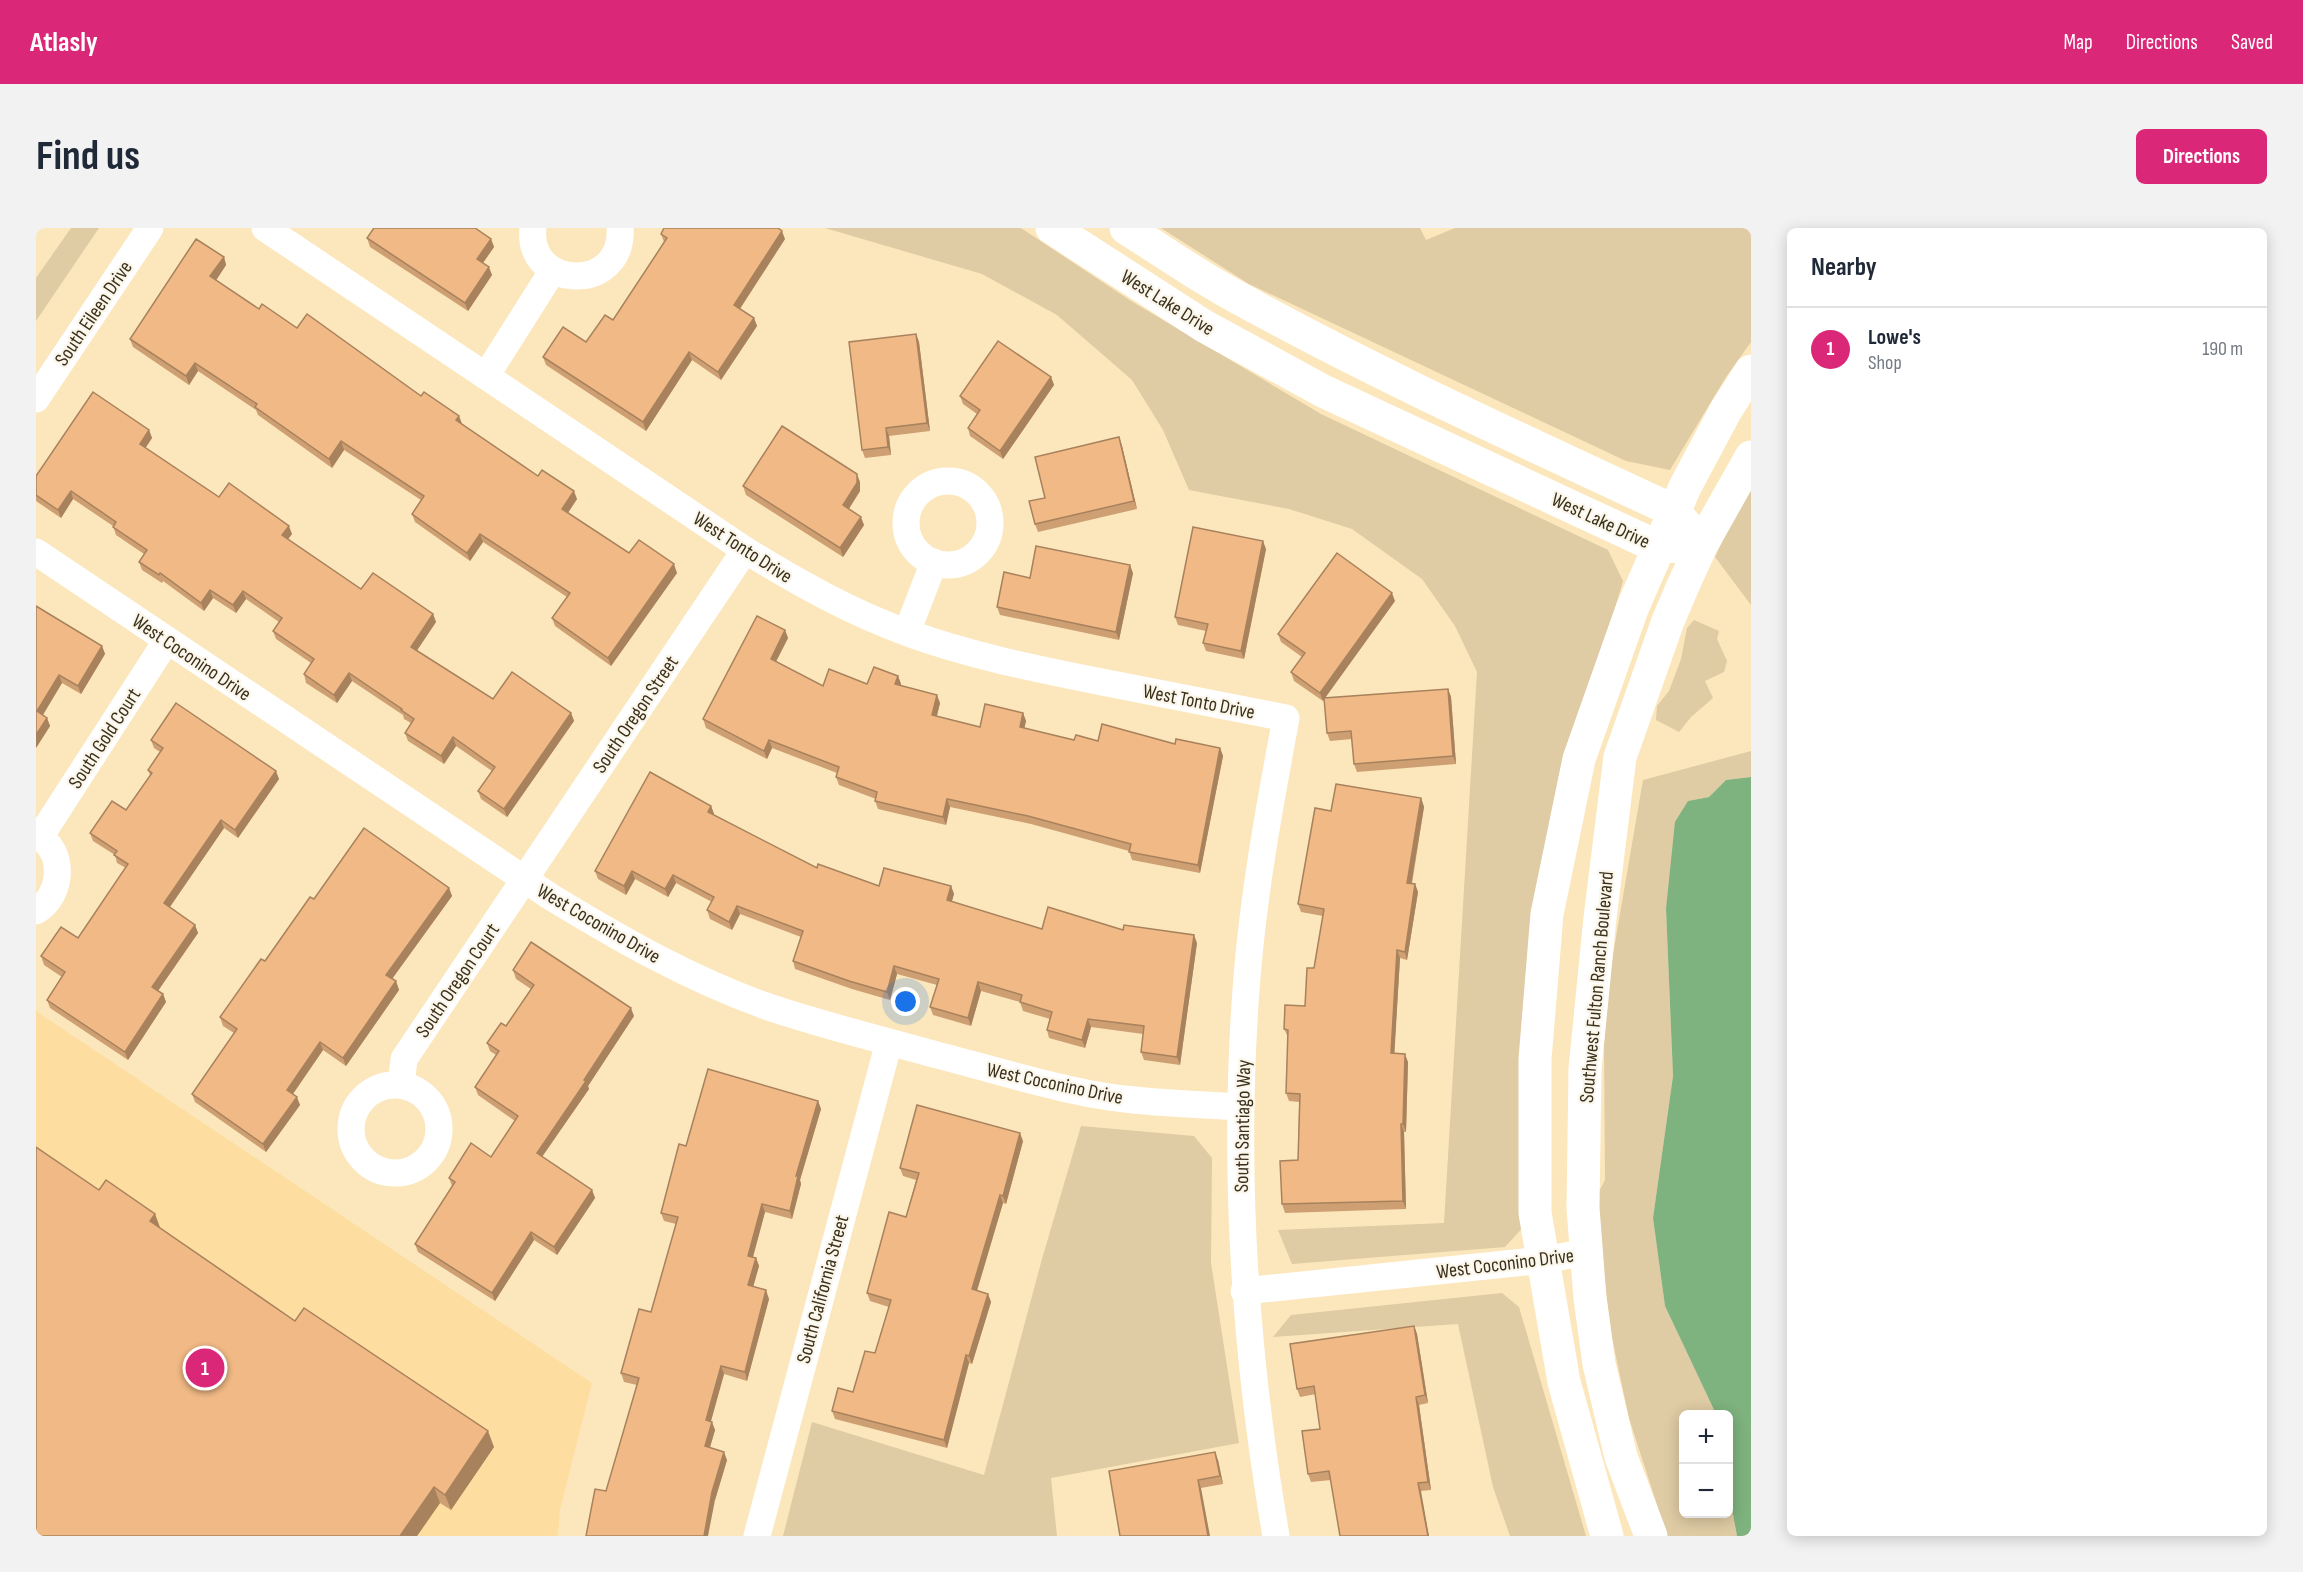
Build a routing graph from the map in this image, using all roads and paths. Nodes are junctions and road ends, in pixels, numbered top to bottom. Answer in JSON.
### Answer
{"nodes":[{"id":1,"x":150,"y":228,"type":"edge"},
{"id":2,"x":265,"y":228,"type":"edge"},
{"id":3,"x":533,"y":228,"type":"edge"},
{"id":4,"x":620,"y":228,"type":"edge"},
{"id":5,"x":1052,"y":228,"type":"edge"},
{"id":6,"x":1126,"y":228,"type":"edge"},
{"id":7,"x":553,"y":270,"type":"junction"},
{"id":8,"x":1751,"y":371,"type":"edge"},
{"id":9,"x":486,"y":376,"type":"junction"},
{"id":10,"x":36,"y":399,"type":"edge"},
{"id":11,"x":1751,"y":457,"type":"edge"},
{"id":12,"x":1674,"y":511,"type":"junction"},
{"id":13,"x":1702,"y":544,"type":"junction"},
{"id":14,"x":1658,"y":547,"type":"junction"},
{"id":15,"x":745,"y":550,"type":"junction"},
{"id":16,"x":36,"y":552,"type":"edge"},
{"id":17,"x":934,"y":562,"type":"dead end"},
{"id":18,"x":907,"y":632,"type":"junction"},
{"id":19,"x":167,"y":640,"type":"junction"},
{"id":20,"x":1286,"y":718,"type":"joint"},
{"id":21,"x":38,"y":836,"type":"edge"},
{"id":22,"x":525,"y":879,"type":"junction"},
{"id":23,"x":36,"y":911,"type":"edge"},
{"id":24,"x":889,"y":1042,"type":"junction"},
{"id":25,"x":400,"y":1085,"type":"dead end"},
{"id":26,"x":1240,"y":1107,"type":"junction"},
{"id":27,"x":1586,"y":1252,"type":"junction"},
{"id":28,"x":1544,"y":1260,"type":"junction"},
{"id":29,"x":1244,"y":1291,"type":"junction"},
{"id":30,"x":757,"y":1536,"type":"edge"},
{"id":31,"x":1276,"y":1536,"type":"edge"},
{"id":32,"x":1607,"y":1536,"type":"edge"},
{"id":33,"x":1651,"y":1536,"type":"edge"}],
"edges":[{"from":1,"to":10,"type":"street","name":"South Eileen Drive"},
{"from":2,"to":9,"type":"street","name":"West Tonto Drive"},
{"from":3,"to":7,"type":"street"},
{"from":4,"to":7,"type":"street"},
{"from":5,"to":14,"type":"street","name":"West Lake Drive"},
{"from":6,"to":12,"type":"street","name":"West Lake Drive"},
{"from":7,"to":9,"type":"street"},
{"from":8,"to":12,"type":"street"},
{"from":9,"to":15,"type":"street","name":"West Tonto Drive"},
{"from":11,"to":13,"type":"street","name":"Southwest Fulton Ranch Boulevard"},
{"from":12,"to":13,"type":"street","name":"West Lake Drive"},
{"from":12,"to":14,"type":"street"},
{"from":13,"to":14,"type":"street","name":"West Lake Drive"},
{"from":13,"to":27,"type":"street","name":"Southwest Fulton Ranch Boulevard"},
{"from":14,"to":28,"type":"street"},
{"from":15,"to":18,"type":"street","name":"West Tonto Drive"},
{"from":15,"to":22,"type":"street","name":"South Oregon Street"},
{"from":16,"to":19,"type":"street","name":"West Coconino Drive"},
{"from":17,"to":18,"type":"street"},
{"from":18,"to":20,"type":"street","name":"West Tonto Drive"},
{"from":19,"to":21,"type":"street","name":"South Gold Court"},
{"from":19,"to":22,"type":"street","name":"West Coconino Drive"},
{"from":20,"to":26,"type":"street","name":"South Santiago Way"},
{"from":21,"to":23,"type":"street","name":"South Gold Court"},
{"from":22,"to":24,"type":"street","name":"West Coconino Drive"},
{"from":22,"to":25,"type":"street","name":"South Oregon Court"},
{"from":24,"to":26,"type":"street","name":"West Coconino Drive"},
{"from":24,"to":30,"type":"street","name":"South California Street"},
{"from":26,"to":29,"type":"street","name":"South Santiago Way"},
{"from":27,"to":28,"type":"street","name":"West Coconino Drive"},
{"from":27,"to":33,"type":"street","name":"Southwest Fulton Ranch Boulevard"},
{"from":28,"to":29,"type":"street","name":"West Coconino Drive"},
{"from":28,"to":32,"type":"street"},
{"from":29,"to":31,"type":"street","name":"South Santiago Way"}]}
